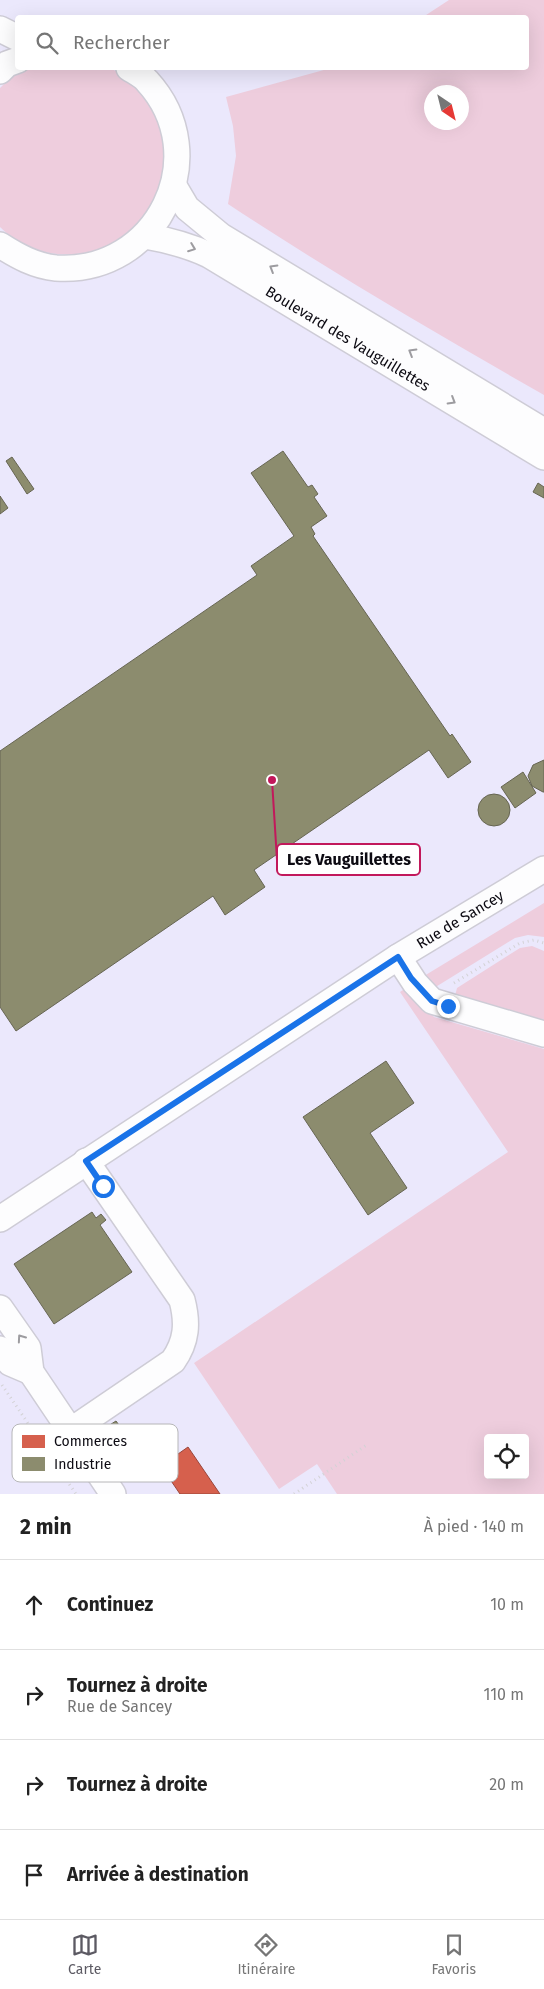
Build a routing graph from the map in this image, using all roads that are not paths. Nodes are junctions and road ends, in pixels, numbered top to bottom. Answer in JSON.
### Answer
{"nodes":[{"id":1,"x":0,"y":29,"type":"edge"},
{"id":2,"x":15,"y":36,"type":"edge"},
{"id":3,"x":15,"y":61,"type":"edge"},
{"id":4,"x":132,"y":70,"type":"edge"},
{"id":5,"x":0,"y":71,"type":"edge"},
{"id":6,"x":174,"y":186,"type":"junction"},
{"id":7,"x":144,"y":236,"type":"junction"},
{"id":8,"x":0,"y":245,"type":"edge"},
{"id":9,"x":544,"y":431,"type":"edge"},
{"id":10,"x":544,"y":457,"type":"edge"},
{"id":11,"x":544,"y":869,"type":"edge"},
{"id":12,"x":398,"y":957,"type":"junction"},
{"id":13,"x":544,"y":1034,"type":"edge"},
{"id":14,"x":86,"y":1161,"type":"junction"},
{"id":15,"x":0,"y":1219,"type":"edge"},
{"id":16,"x":0,"y":1308,"type":"edge"},
{"id":17,"x":0,"y":1349,"type":"edge"},
{"id":18,"x":31,"y":1372,"type":"junction"},
{"id":19,"x":65,"y":1424,"type":"edge"},
{"id":20,"x":80,"y":1424,"type":"edge"},
{"id":21,"x":105,"y":1482,"type":"edge"},
{"id":22,"x":113,"y":1494,"type":"edge"}],
"edges":[{"from":1,"to":2,"type":"street"},
{"from":3,"to":5,"type":"street"},
{"from":4,"to":6,"type":"street"},
{"from":6,"to":7,"type":"street"},
{"from":9,"to":6,"type":"street","name":"Boulevard des Vauguillettes","one_way":true},
{"from":7,"to":8,"type":"street"},
{"from":7,"to":10,"type":"street","name":"Boulevard des Vauguillettes","one_way":true},
{"from":11,"to":12,"type":"street","name":"Rue de Sancey"},
{"from":12,"to":13,"type":"street"},
{"from":12,"to":14,"type":"street","name":"Rue de Sancey"},
{"from":14,"to":15,"type":"street","name":"Rue de Sancey"},
{"from":14,"to":20,"type":"street"},
{"from":18,"to":16,"type":"street","one_way":true},
{"from":17,"to":18,"type":"street"},
{"from":18,"to":19,"type":"street"},
{"from":21,"to":22,"type":"street"}]}
